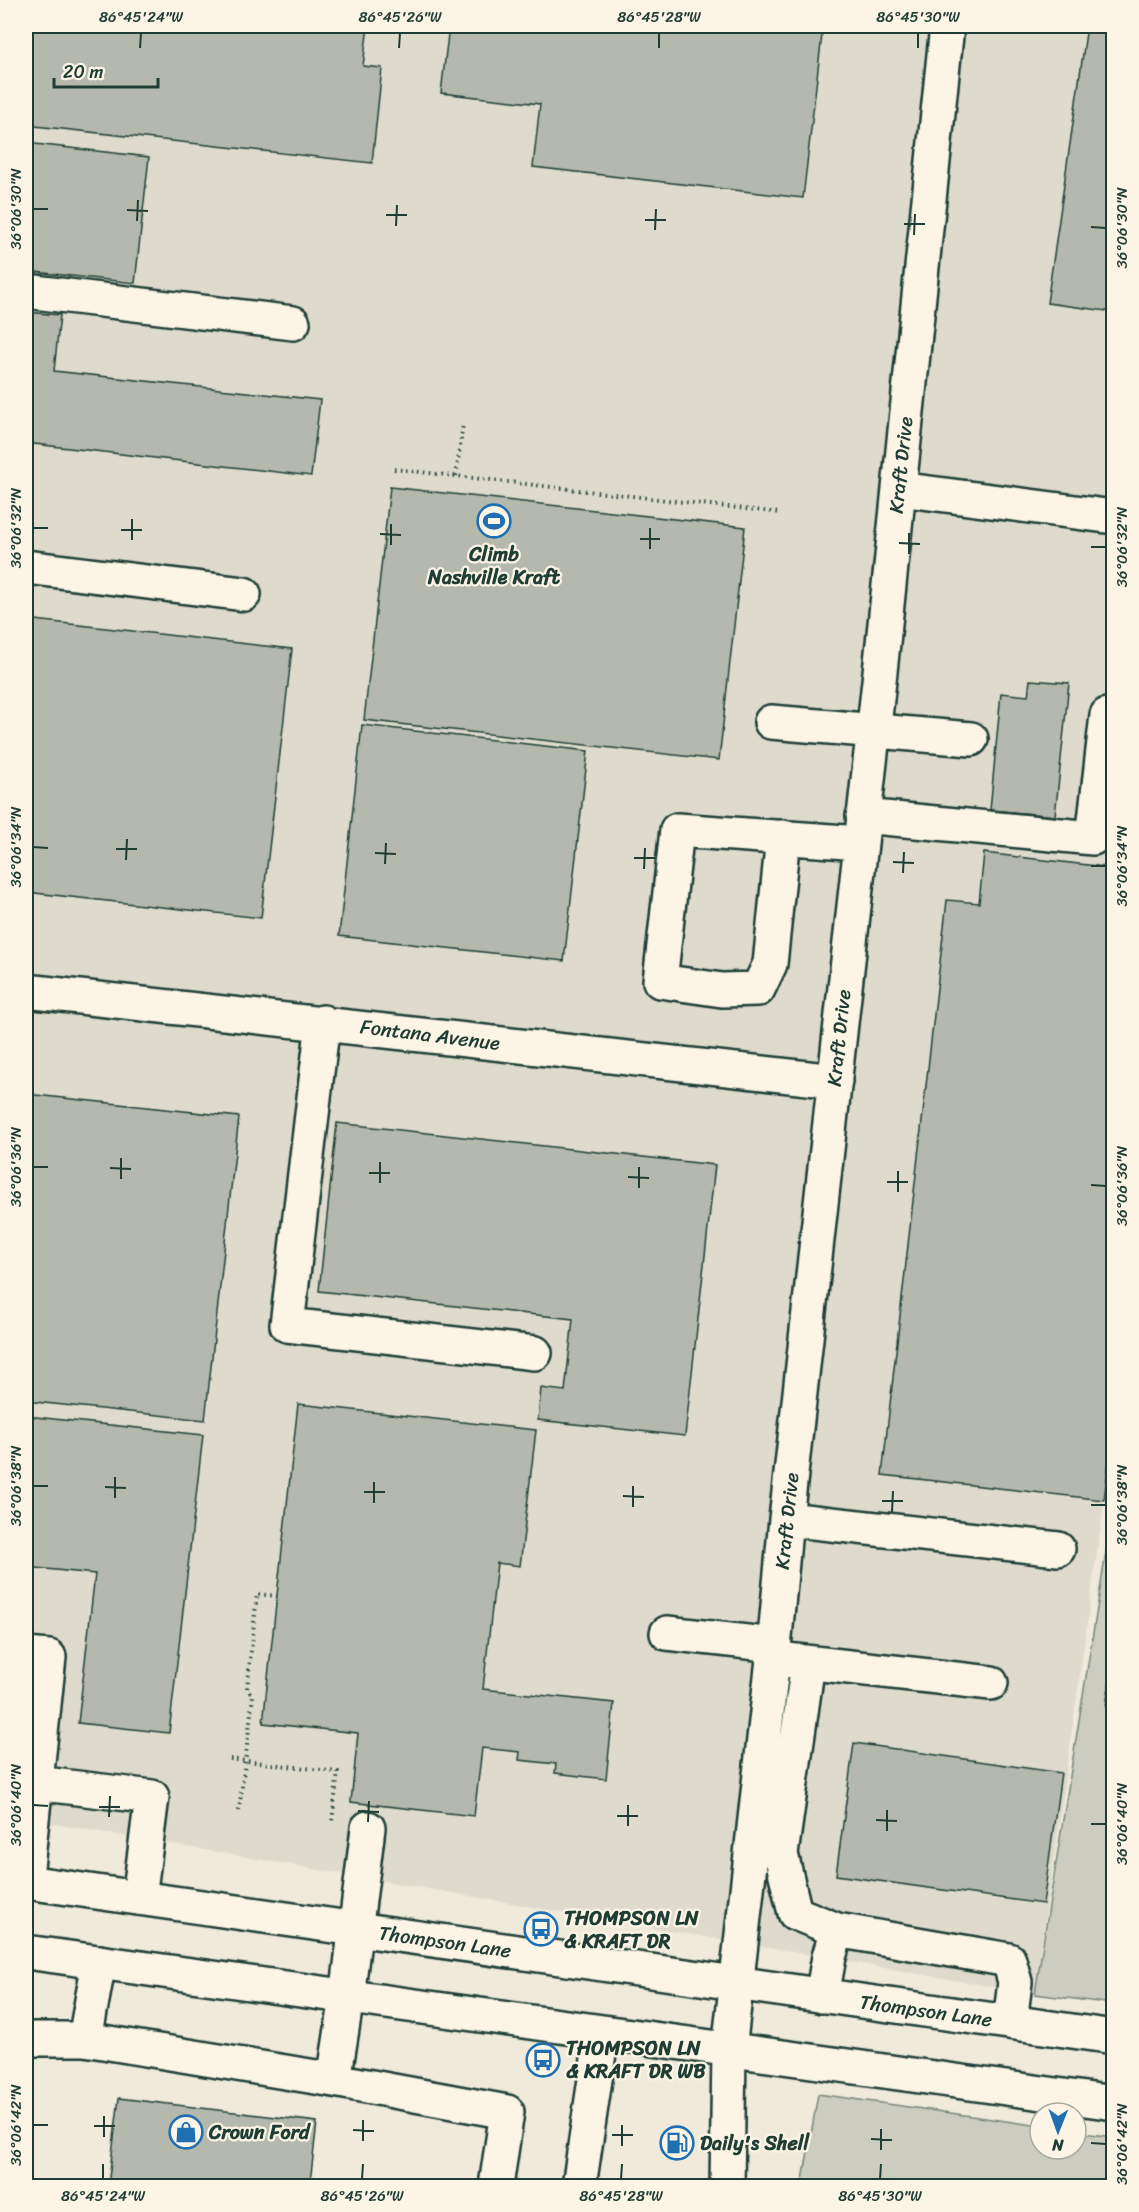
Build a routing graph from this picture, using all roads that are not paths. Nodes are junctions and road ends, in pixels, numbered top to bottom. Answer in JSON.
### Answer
{"nodes":[{"id":1,"x":947,"y":26,"type":"edge"},
{"id":2,"x":26,"y":291,"type":"edge"},
{"id":3,"x":293,"y":323,"type":"dead end"},
{"id":4,"x":899,"y":489,"type":"junction"},
{"id":5,"x":1113,"y":517,"type":"edge"},
{"id":6,"x":26,"y":567,"type":"edge"},
{"id":7,"x":244,"y":594,"type":"dead end"},
{"id":8,"x":1107,"y":715,"type":"dead end"},
{"id":9,"x":771,"y":722,"type":"dead end"},
{"id":10,"x":873,"y":731,"type":"junction"},
{"id":11,"x":971,"y":739,"type":"dead end"},
{"id":12,"x":862,"y":830,"type":"junction"},
{"id":13,"x":783,"y":837,"type":"junction"},
{"id":14,"x":26,"y":991,"type":"edge"},
{"id":15,"x":323,"y":1022,"type":"junction"},
{"id":16,"x":835,"y":1081,"type":"junction"},
{"id":17,"x":535,"y":1353,"type":"dead end"},
{"id":18,"x":786,"y":1519,"type":"junction"},
{"id":19,"x":1058,"y":1549,"type":"dead end"},
{"id":20,"x":667,"y":1633,"type":"dead end"},
{"id":21,"x":774,"y":1652,"type":"junction"},
{"id":22,"x":26,"y":1654,"type":"edge"},
{"id":23,"x":808,"y":1663,"type":"junction"},
{"id":24,"x":991,"y":1683,"type":"dead end"},
{"id":25,"x":36,"y":1783,"type":"junction"},
{"id":26,"x":368,"y":1828,"type":"dead end"},
{"id":27,"x":26,"y":1880,"type":"edge"},
{"id":28,"x":140,"y":1898,"type":"junction"},
{"id":29,"x":356,"y":1929,"type":"junction"},
{"id":30,"x":837,"y":1930,"type":"junction"},
{"id":31,"x":26,"y":1952,"type":"edge"},
{"id":32,"x":99,"y":1962,"type":"junction"},
{"id":33,"x":735,"y":1984,"type":"junction"},
{"id":34,"x":822,"y":1996,"type":"junction"},
{"id":35,"x":347,"y":1997,"type":"junction"},
{"id":36,"x":1010,"y":2022,"type":"junction"},
{"id":37,"x":602,"y":2033,"type":"junction"},
{"id":38,"x":1113,"y":2037,"type":"edge"},
{"id":39,"x":26,"y":2039,"type":"edge"},
{"id":40,"x":85,"y":2039,"type":"junction"},
{"id":41,"x":729,"y":2050,"type":"junction"},
{"id":42,"x":334,"y":2080,"type":"junction"},
{"id":43,"x":1113,"y":2103,"type":"edge"},
{"id":44,"x":496,"y":2187,"type":"edge"},
{"id":45,"x":579,"y":2187,"type":"edge"},
{"id":46,"x":727,"y":2187,"type":"edge"}],
"edges":[{"from":1,"to":4,"type":"street","name":"Kraft Drive"},
{"from":2,"to":3,"type":"street"},
{"from":4,"to":5,"type":"street"},
{"from":4,"to":10,"type":"street","name":"Kraft Drive"},
{"from":6,"to":7,"type":"street"},
{"from":8,"to":12,"type":"street"},
{"from":9,"to":10,"type":"street"},
{"from":10,"to":11,"type":"street"},
{"from":10,"to":12,"type":"street","name":"Kraft Drive"},
{"from":12,"to":13,"type":"street"},
{"from":12,"to":16,"type":"street","name":"Kraft Drive"},
{"from":13,"to":13,"type":"street"},
{"from":14,"to":15,"type":"street","name":"Fontana Avenue"},
{"from":15,"to":16,"type":"street","name":"Fontana Avenue"},
{"from":15,"to":17,"type":"street"},
{"from":16,"to":18,"type":"street","name":"Kraft Drive"},
{"from":18,"to":19,"type":"street"},
{"from":18,"to":21,"type":"street","name":"Kraft Drive"},
{"from":20,"to":21,"type":"street"},
{"from":21,"to":23,"type":"street"},
{"from":21,"to":33,"type":"street","name":"Kraft Drive"},
{"from":22,"to":25,"type":"street"},
{"from":23,"to":24,"type":"street"},
{"from":23,"to":30,"type":"street"},
{"from":25,"to":27,"type":"street"},
{"from":25,"to":28,"type":"street"},
{"from":26,"to":29,"type":"street"},
{"from":27,"to":28,"type":"street","name":"Thompson Lane"},
{"from":28,"to":29,"type":"street","name":"Thompson Lane"},
{"from":29,"to":33,"type":"street","name":"Thompson Lane"},
{"from":29,"to":35,"type":"street"},
{"from":30,"to":34,"type":"street"},
{"from":30,"to":36,"type":"street"},
{"from":31,"to":32,"type":"street"},
{"from":32,"to":35,"type":"street"},
{"from":32,"to":40,"type":"street"},
{"from":33,"to":34,"type":"street","name":"Thompson Lane"},
{"from":33,"to":41,"type":"street","name":"Kraft Drive"},
{"from":34,"to":36,"type":"street","name":"Thompson Lane"},
{"from":35,"to":37,"type":"street"},
{"from":35,"to":42,"type":"street"},
{"from":36,"to":38,"type":"street","name":"Thompson Lane"},
{"from":37,"to":41,"type":"street"},
{"from":37,"to":45,"type":"street"},
{"from":39,"to":40,"type":"street"},
{"from":40,"to":42,"type":"street"},
{"from":41,"to":43,"type":"street"},
{"from":41,"to":46,"type":"street","name":"Kraft Drive"},
{"from":42,"to":44,"type":"street"}]}
